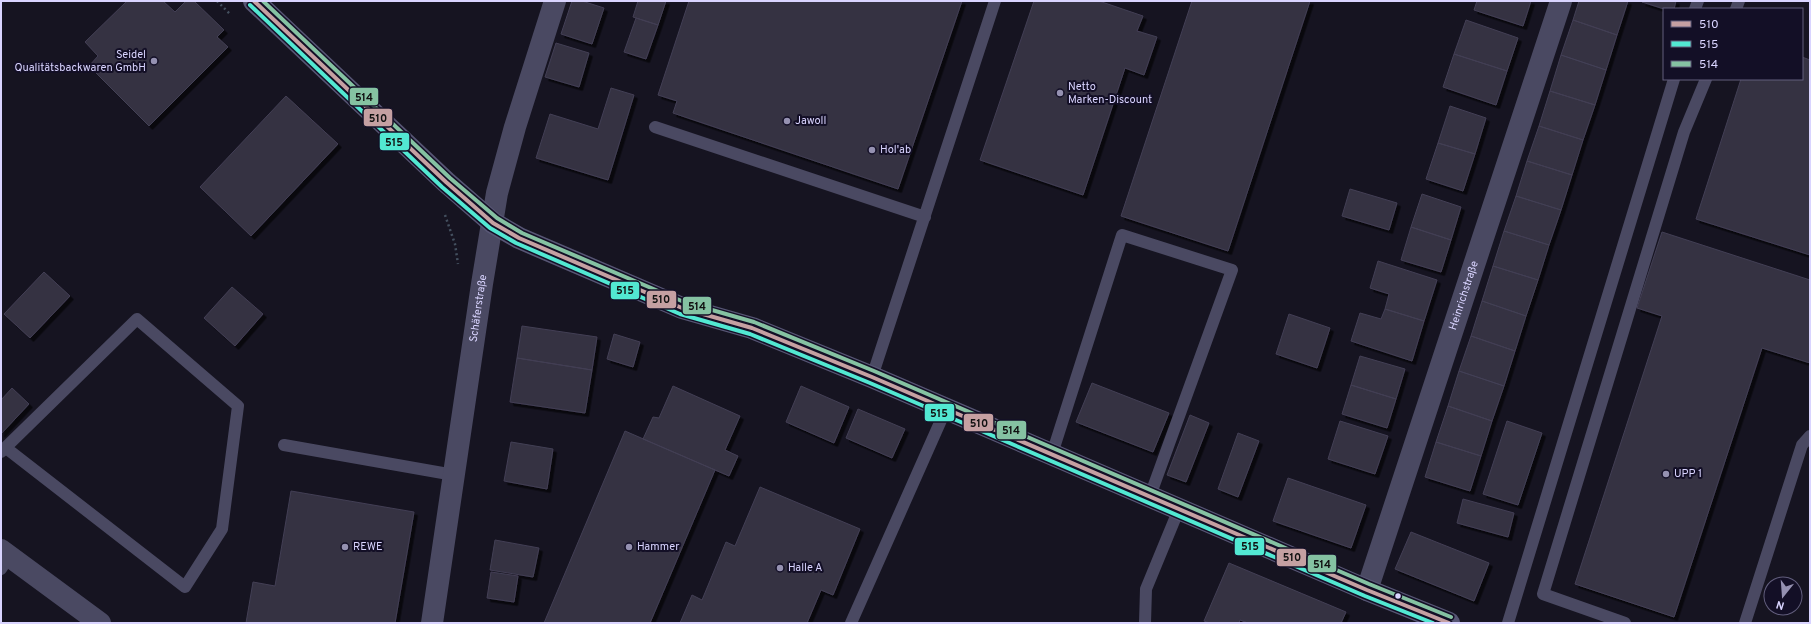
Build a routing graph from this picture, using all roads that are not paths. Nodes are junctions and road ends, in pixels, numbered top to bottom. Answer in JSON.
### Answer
{"nodes":[{"id":1,"x":254,"y":1,"type":"edge"},
{"id":2,"x":555,"y":1,"type":"edge"},
{"id":3,"x":995,"y":1,"type":"edge"},
{"id":4,"x":1561,"y":1,"type":"edge"},
{"id":5,"x":1674,"y":80,"type":"edge"},
{"id":6,"x":1706,"y":80,"type":"edge"},
{"id":7,"x":655,"y":127,"type":"dead end"},
{"id":8,"x":925,"y":217,"type":"junction"},
{"id":9,"x":493,"y":223,"type":"junction"},
{"id":10,"x":872,"y":376,"type":"junction"},
{"id":11,"x":946,"y":409,"type":"junction"},
{"id":12,"x":1810,"y":436,"type":"edge"},
{"id":13,"x":284,"y":445,"type":"dead end"},
{"id":14,"x":3,"y":450,"type":"edge"},
{"id":15,"x":1052,"y":454,"type":"junction"},
{"id":16,"x":454,"y":475,"type":"junction"},
{"id":17,"x":1150,"y":496,"type":"junction"},
{"id":18,"x":1179,"y":509,"type":"junction"},
{"id":19,"x":4,"y":559,"type":"edge"},
{"id":20,"x":1367,"y":590,"type":"junction"},
{"id":21,"x":100,"y":623,"type":"edge"},
{"id":22,"x":432,"y":623,"type":"edge"},
{"id":23,"x":851,"y":623,"type":"edge"},
{"id":24,"x":1145,"y":623,"type":"edge"},
{"id":25,"x":1449,"y":623,"type":"edge"},
{"id":26,"x":1508,"y":623,"type":"edge"},
{"id":27,"x":1625,"y":623,"type":"edge"},
{"id":28,"x":1745,"y":623,"type":"edge"}],
"edges":[{"from":1,"to":9,"type":"street"},
{"from":2,"to":9,"type":"street","name":"Schäferstraße"},
{"from":3,"to":8,"type":"lane"},
{"from":4,"to":20,"type":"street","name":"Heinrichstraße"},
{"from":5,"to":26,"type":"lane"},
{"from":6,"to":27,"type":"lane"},
{"from":7,"to":8,"type":"lane"},
{"from":8,"to":10,"type":"lane"},
{"from":9,"to":10,"type":"street"},
{"from":9,"to":16,"type":"street","name":"Schäferstraße"},
{"from":10,"to":11,"type":"street"},
{"from":11,"to":15,"type":"street"},
{"from":11,"to":23,"type":"lane"},
{"from":12,"to":28,"type":"lane"},
{"from":13,"to":16,"type":"lane"},
{"from":14,"to":14,"type":"lane"},
{"from":15,"to":17,"type":"street"},
{"from":15,"to":17,"type":"lane"},
{"from":16,"to":22,"type":"street","name":"Schäferstraße"},
{"from":17,"to":18,"type":"street"},
{"from":18,"to":20,"type":"street"},
{"from":18,"to":24,"type":"lane"},
{"from":19,"to":21,"type":"street"},
{"from":20,"to":25,"type":"street"}]}
